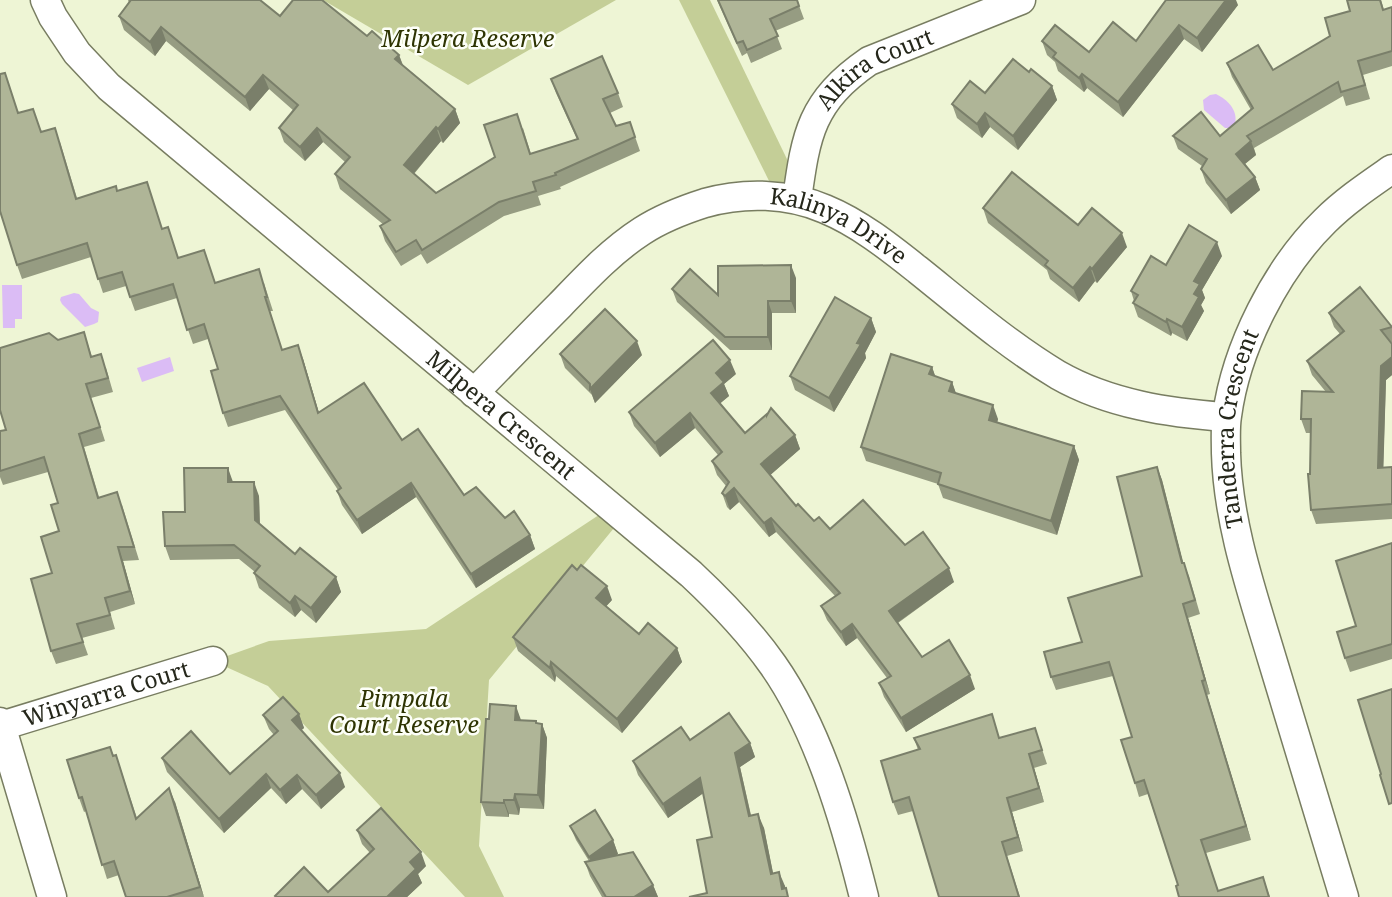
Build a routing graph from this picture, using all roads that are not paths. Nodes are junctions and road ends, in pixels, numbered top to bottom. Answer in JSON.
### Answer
{"nodes":[{"id":1,"x":44,"y":0,"type":"edge"},
{"id":2,"x":1021,"y":0,"type":"edge"},
{"id":3,"x":1392,"y":169,"type":"edge"},
{"id":4,"x":797,"y":200,"type":"junction"},
{"id":5,"x":474,"y":393,"type":"junction"},
{"id":6,"x":1227,"y":417,"type":"junction"},
{"id":7,"x":213,"y":661,"type":"dead end"},
{"id":8,"x":1,"y":724,"type":"edge"},
{"id":9,"x":52,"y":897,"type":"edge"},
{"id":10,"x":864,"y":897,"type":"edge"},
{"id":11,"x":1344,"y":897,"type":"edge"}],
"edges":[{"from":1,"to":5,"type":"street","name":"Milpera Crescent"},
{"from":2,"to":4,"type":"street","name":"Alkira Court"},
{"from":3,"to":6,"type":"street","name":"Tanderra Crescent"},
{"from":4,"to":5,"type":"street","name":"Kalinya Drive"},
{"from":4,"to":6,"type":"street","name":"Kalinya Drive"},
{"from":5,"to":10,"type":"street","name":"Milpera Crescent"},
{"from":6,"to":11,"type":"street","name":"Tanderra Crescent"},
{"from":7,"to":8,"type":"street","name":"Winyarra Court"},
{"from":8,"to":9,"type":"street"}]}
